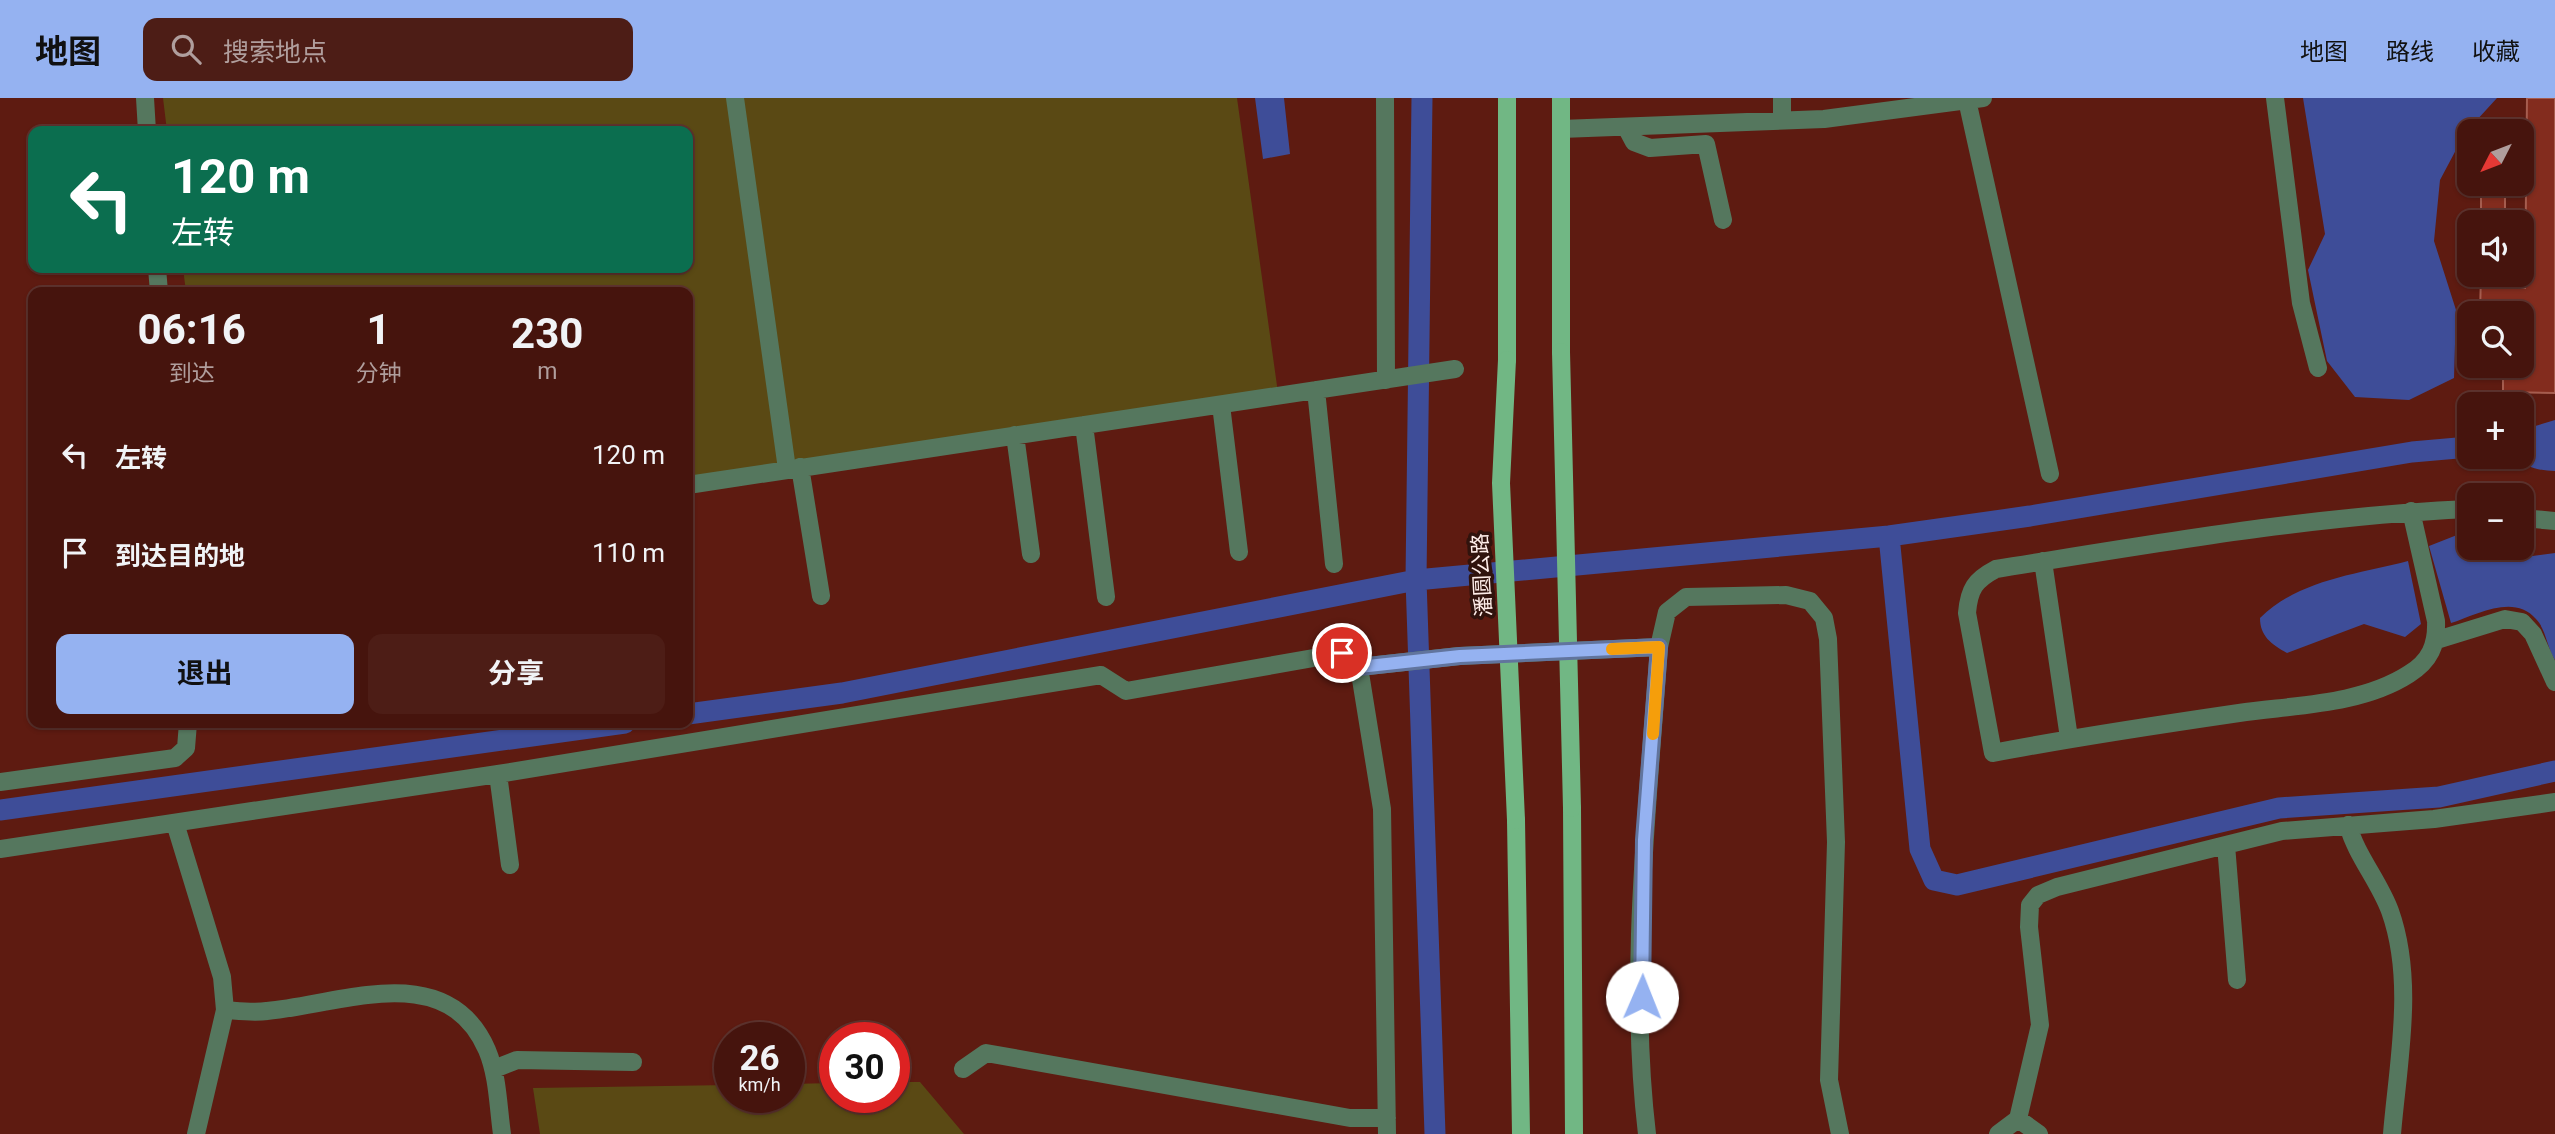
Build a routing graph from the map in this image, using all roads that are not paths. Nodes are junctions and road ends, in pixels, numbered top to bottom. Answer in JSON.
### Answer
{"nodes":[{"id":1,"x":145,"y":98,"type":"edge"},
{"id":2,"x":735,"y":98,"type":"edge"},
{"id":3,"x":1385,"y":98,"type":"edge"},
{"id":4,"x":1507,"y":98,"type":"edge"},
{"id":5,"x":1562,"y":98,"type":"edge"},
{"id":6,"x":1782,"y":98,"type":"edge"},
{"id":7,"x":2275,"y":98,"type":"edge"},
{"id":8,"x":1978,"y":99,"type":"edge"},
{"id":9,"x":1782,"y":119,"type":"junction"},
{"id":10,"x":147,"y":126,"type":"edge"},
{"id":11,"x":1626,"y":127,"type":"junction"},
{"id":12,"x":1561,"y":129,"type":"junction"},
{"id":13,"x":1723,"y":220,"type":"dead end"},
{"id":14,"x":2318,"y":368,"type":"dead end"},
{"id":15,"x":1455,"y":369,"type":"dead end"},
{"id":16,"x":1391,"y":379,"type":"junction"},
{"id":17,"x":1316,"y":390,"type":"junction"},
{"id":18,"x":1221,"y":405,"type":"junction"},
{"id":19,"x":1084,"y":425,"type":"junction"},
{"id":20,"x":1015,"y":435,"type":"junction"},
{"id":21,"x":794,"y":468,"type":"junction"},
{"id":22,"x":2050,"y":474,"type":"dead end"},
{"id":23,"x":693,"y":484,"type":"edge"},
{"id":24,"x":2457,"y":509,"type":"edge"},
{"id":25,"x":2411,"y":511,"type":"junction"},
{"id":26,"x":2534,"y":519,"type":"edge"},
{"id":27,"x":2555,"y":521,"type":"edge"},
{"id":28,"x":1239,"y":552,"type":"dead end"},
{"id":29,"x":1031,"y":554,"type":"dead end"},
{"id":30,"x":2043,"y":562,"type":"junction"},
{"id":31,"x":1334,"y":564,"type":"dead end"},
{"id":32,"x":821,"y":596,"type":"dead end"},
{"id":33,"x":1106,"y":597,"type":"dead end"},
{"id":34,"x":2437,"y":640,"type":"junction"},
{"id":35,"x":1659,"y":647,"type":"junction"},
{"id":36,"x":1367,"y":666,"type":"junction"},
{"id":37,"x":2555,"y":682,"type":"edge"},
{"id":38,"x":188,"y":728,"type":"edge"},
{"id":39,"x":2070,"y":738,"type":"junction"},
{"id":40,"x":498,"y":774,"type":"junction"},
{"id":41,"x":0,"y":782,"type":"edge"},
{"id":42,"x":2555,"y":802,"type":"edge"},
{"id":43,"x":175,"y":823,"type":"junction"},
{"id":44,"x":2348,"y":825,"type":"junction"},
{"id":45,"x":2226,"y":845,"type":"junction"},
{"id":46,"x":0,"y":849,"type":"edge"},
{"id":47,"x":510,"y":865,"type":"dead end"},
{"id":48,"x":2237,"y":980,"type":"dead end"},
{"id":49,"x":225,"y":1010,"type":"junction"},
{"id":50,"x":633,"y":1062,"type":"dead end"},
{"id":51,"x":494,"y":1069,"type":"junction"},
{"id":52,"x":963,"y":1069,"type":"dead end"},
{"id":53,"x":2018,"y":1119,"type":"junction"},
{"id":54,"x":1387,"y":1126,"type":"edge"},
{"id":55,"x":195,"y":1134,"type":"edge"},
{"id":56,"x":502,"y":1134,"type":"edge"},
{"id":57,"x":1521,"y":1134,"type":"edge"},
{"id":58,"x":1574,"y":1134,"type":"edge"},
{"id":59,"x":1647,"y":1134,"type":"edge"},
{"id":60,"x":1840,"y":1134,"type":"edge"},
{"id":61,"x":1998,"y":1134,"type":"edge"},
{"id":62,"x":2039,"y":1134,"type":"edge"},
{"id":63,"x":2392,"y":1134,"type":"edge"}],
"edges":[{"from":1,"to":10,"type":"street"},
{"from":2,"to":21,"type":"street"},
{"from":3,"to":16,"type":"street"},
{"from":4,"to":57,"type":"main road","name":"潘圆公路","bridge":true},
{"from":5,"to":12,"type":"main road"},
{"from":6,"to":9,"type":"street"},
{"from":7,"to":14,"type":"street"},
{"from":8,"to":9,"type":"street"},
{"from":8,"to":22,"type":"street"},
{"from":9,"to":11,"type":"street"},
{"from":11,"to":12,"type":"street"},
{"from":11,"to":13,"type":"street"},
{"from":12,"to":58,"type":"main road","bridge":true},
{"from":15,"to":16,"type":"street"},
{"from":16,"to":17,"type":"street"},
{"from":17,"to":18,"type":"street"},
{"from":17,"to":31,"type":"street"},
{"from":18,"to":19,"type":"street"},
{"from":18,"to":28,"type":"street"},
{"from":19,"to":20,"type":"street"},
{"from":19,"to":33,"type":"street"},
{"from":20,"to":21,"type":"street"},
{"from":20,"to":29,"type":"street"},
{"from":21,"to":23,"type":"street"},
{"from":21,"to":32,"type":"street"},
{"from":24,"to":25,"type":"street"},
{"from":25,"to":30,"type":"street"},
{"from":25,"to":34,"type":"street"},
{"from":26,"to":27,"type":"street"},
{"from":30,"to":39,"type":"street"},
{"from":30,"to":39,"type":"street"},
{"from":34,"to":37,"type":"street"},
{"from":34,"to":39,"type":"street"},
{"from":35,"to":36,"type":"street"},
{"from":35,"to":59,"type":"street"},
{"from":35,"to":60,"type":"street"},
{"from":36,"to":40,"type":"street"},
{"from":36,"to":54,"type":"street"},
{"from":38,"to":41,"type":"street"},
{"from":40,"to":43,"type":"street"},
{"from":40,"to":47,"type":"street"},
{"from":42,"to":44,"type":"street"},
{"from":43,"to":46,"type":"street"},
{"from":43,"to":49,"type":"street"},
{"from":44,"to":45,"type":"street"},
{"from":44,"to":63,"type":"street"},
{"from":45,"to":48,"type":"street"},
{"from":45,"to":53,"type":"street"},
{"from":49,"to":51,"type":"street"},
{"from":49,"to":55,"type":"street"},
{"from":50,"to":51,"type":"street"},
{"from":51,"to":56,"type":"street"},
{"from":52,"to":54,"type":"street"},
{"from":53,"to":61,"type":"street"},
{"from":53,"to":62,"type":"street"}]}
